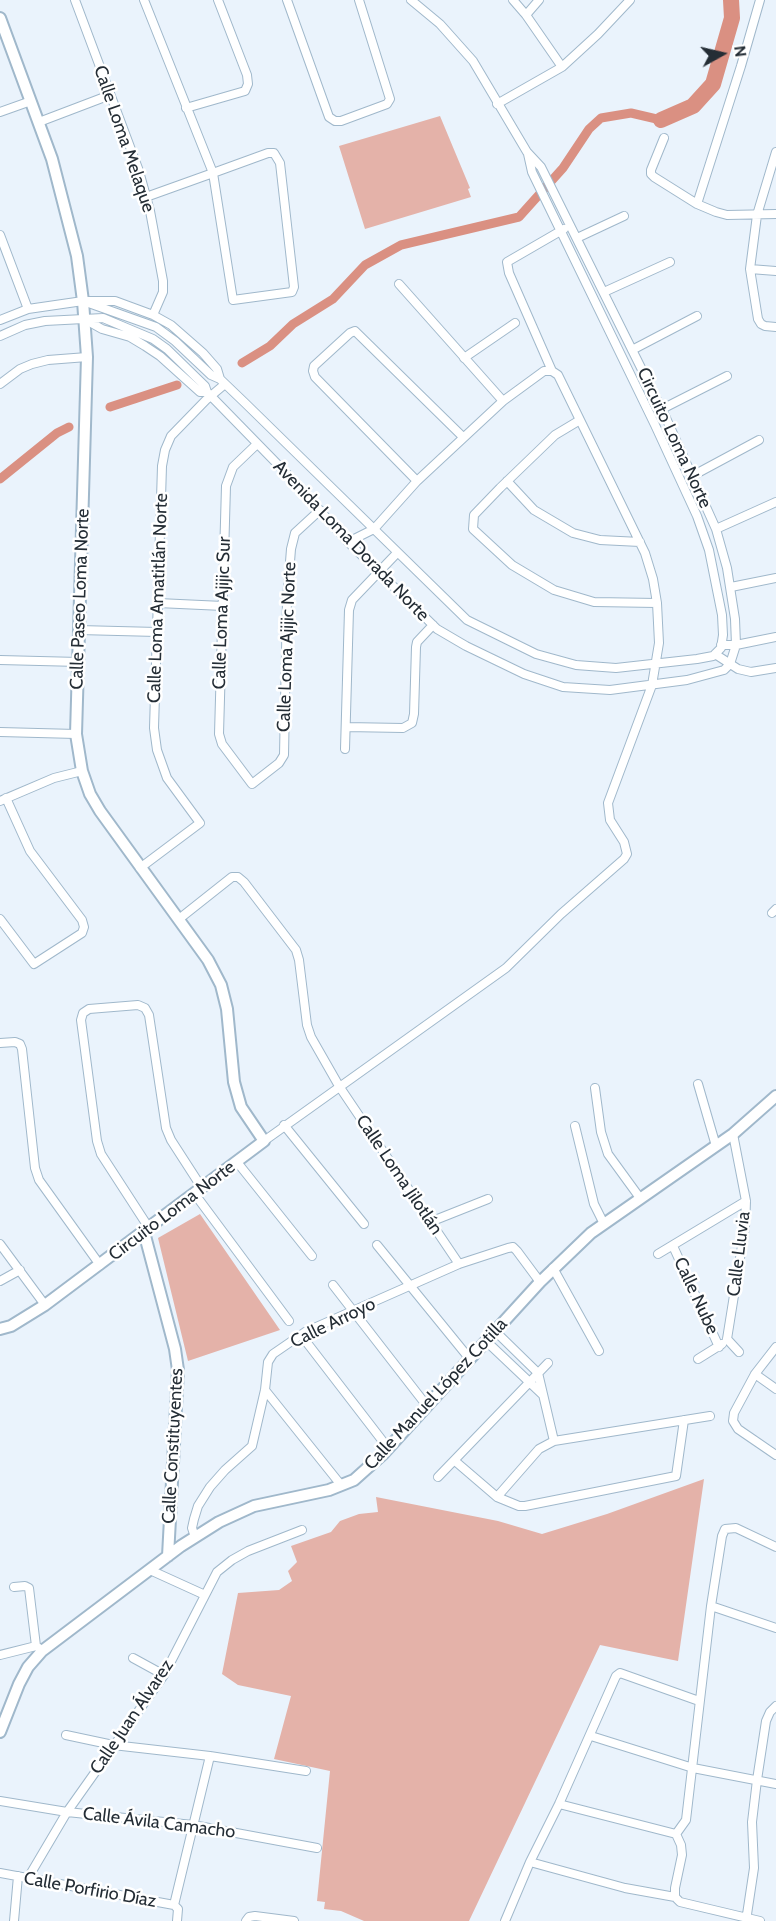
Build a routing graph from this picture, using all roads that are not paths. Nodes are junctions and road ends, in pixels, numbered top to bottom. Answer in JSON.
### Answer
{"nodes":[{"id":1,"x":75,"y":0,"type":"edge"},
{"id":2,"x":144,"y":0,"type":"edge"},
{"id":3,"x":218,"y":0,"type":"edge"},
{"id":4,"x":287,"y":0,"type":"edge"},
{"id":5,"x":359,"y":0,"type":"edge"},
{"id":6,"x":411,"y":0,"type":"edge"},
{"id":7,"x":513,"y":0,"type":"edge"},
{"id":8,"x":539,"y":0,"type":"edge"},
{"id":9,"x":630,"y":0,"type":"edge"},
{"id":10,"x":760,"y":0,"type":"edge"},
{"id":11,"x":526,"y":15,"type":"junction"},
{"id":12,"x":0,"y":18,"type":"edge"},
{"id":13,"x":562,"y":67,"type":"junction"},
{"id":14,"x":110,"y":95,"type":"junction"},
{"id":15,"x":31,"y":101,"type":"junction"},
{"id":16,"x":497,"y":105,"type":"junction"},
{"id":17,"x":186,"y":108,"type":"junction"},
{"id":18,"x":0,"y":112,"type":"edge"},
{"id":19,"x":39,"y":122,"type":"junction"},
{"id":20,"x":664,"y":138,"type":"dead end"},
{"id":21,"x":527,"y":152,"type":"junction"},
{"id":22,"x":776,"y":152,"type":"edge"},
{"id":23,"x":213,"y":173,"type":"junction"},
{"id":24,"x":147,"y":197,"type":"junction"},
{"id":25,"x":698,"y":204,"type":"junction"},
{"id":26,"x":776,"y":214,"type":"edge"},
{"id":27,"x":757,"y":215,"type":"junction"},
{"id":28,"x":624,"y":216,"type":"dead end"},
{"id":29,"x":571,"y":225,"type":"junction"},
{"id":30,"x":561,"y":230,"type":"junction"},
{"id":31,"x":0,"y":235,"type":"edge"},
{"id":32,"x":577,"y":238,"type":"junction"},
{"id":33,"x":670,"y":262,"type":"dead end"},
{"id":34,"x":750,"y":269,"type":"junction"},
{"id":35,"x":776,"y":271,"type":"edge"},
{"id":36,"x":399,"y":284,"type":"dead end"},
{"id":37,"x":604,"y":292,"type":"junction"},
{"id":38,"x":83,"y":301,"type":"junction"},
{"id":39,"x":28,"y":309,"type":"junction"},
{"id":40,"x":153,"y":315,"type":"junction"},
{"id":41,"x":697,"y":316,"type":"dead end"},
{"id":42,"x":0,"y":320,"type":"edge"},
{"id":43,"x":85,"y":320,"type":"junction"},
{"id":44,"x":515,"y":323,"type":"dead end"},
{"id":45,"x":776,"y":327,"type":"edge"},
{"id":46,"x":0,"y":336,"type":"edge"},
{"id":47,"x":632,"y":350,"type":"junction"},
{"id":48,"x":87,"y":357,"type":"junction"},
{"id":49,"x":465,"y":358,"type":"junction"},
{"id":50,"x":552,"y":371,"type":"junction"},
{"id":51,"x":727,"y":376,"type":"dead end"},
{"id":52,"x":223,"y":381,"type":"junction"},
{"id":53,"x":0,"y":384,"type":"edge"},
{"id":54,"x":209,"y":393,"type":"junction"},
{"id":55,"x":503,"y":402,"type":"junction"},
{"id":56,"x":662,"y":409,"type":"junction"},
{"id":57,"x":666,"y":418,"type":"junction"},
{"id":58,"x":580,"y":420,"type":"junction"},
{"id":59,"x":655,"y":424,"type":"junction"},
{"id":60,"x":463,"y":437,"type":"junction"},
{"id":61,"x":759,"y":440,"type":"dead end"},
{"id":62,"x":257,"y":444,"type":"junction"},
{"id":63,"x":692,"y":476,"type":"junction"},
{"id":64,"x":417,"y":481,"type":"junction"},
{"id":65,"x":507,"y":481,"type":"junction"},
{"id":66,"x":776,"y":502,"type":"edge"},
{"id":67,"x":320,"y":510,"type":"junction"},
{"id":68,"x":374,"y":529,"type":"junction"},
{"id":69,"x":716,"y":529,"type":"junction"},
{"id":70,"x":348,"y":542,"type":"junction"},
{"id":71,"x":640,"y":542,"type":"junction"},
{"id":72,"x":397,"y":553,"type":"junction"},
{"id":73,"x":379,"y":572,"type":"junction"},
{"id":74,"x":776,"y":578,"type":"edge"},
{"id":75,"x":731,"y":587,"type":"junction"},
{"id":76,"x":158,"y":603,"type":"junction"},
{"id":77,"x":657,"y":603,"type":"junction"},
{"id":78,"x":223,"y":606,"type":"junction"},
{"id":79,"x":433,"y":625,"type":"junction"},
{"id":80,"x":79,"y":630,"type":"junction"},
{"id":81,"x":157,"y":633,"type":"junction"},
{"id":82,"x":776,"y":637,"type":"edge"},
{"id":83,"x":721,"y":645,"type":"junction"},
{"id":84,"x":736,"y":645,"type":"junction"},
{"id":85,"x":715,"y":654,"type":"junction"},
{"id":86,"x":0,"y":660,"type":"edge"},
{"id":87,"x":79,"y":662,"type":"junction"},
{"id":88,"x":655,"y":664,"type":"junction"},
{"id":89,"x":730,"y":664,"type":"junction"},
{"id":90,"x":776,"y":668,"type":"edge"},
{"id":91,"x":652,"y":685,"type":"junction"},
{"id":92,"x":346,"y":727,"type":"junction"},
{"id":93,"x":0,"y":732,"type":"edge"},
{"id":94,"x":76,"y":734,"type":"junction"},
{"id":95,"x":345,"y":749,"type":"dead end"},
{"id":96,"x":82,"y":771,"type":"junction"},
{"id":97,"x":252,"y":784,"type":"joint"},
{"id":98,"x":3,"y":800,"type":"edge"},
{"id":99,"x":140,"y":868,"type":"junction"},
{"id":100,"x":0,"y":918,"type":"edge"},
{"id":101,"x":178,"y":920,"type":"junction"},
{"id":102,"x":0,"y":1043,"type":"edge"},
{"id":103,"x":698,"y":1084,"type":"dead end"},
{"id":104,"x":339,"y":1086,"type":"junction"},
{"id":105,"x":594,"y":1088,"type":"dead end"},
{"id":106,"x":776,"y":1096,"type":"edge"},
{"id":107,"x":284,"y":1125,"type":"junction"},
{"id":108,"x":574,"y":1126,"type":"dead end"},
{"id":109,"x":733,"y":1134,"type":"junction"},
{"id":110,"x":264,"y":1141,"type":"junction"},
{"id":111,"x":716,"y":1146,"type":"junction"},
{"id":112,"x":237,"y":1162,"type":"junction"},
{"id":113,"x":198,"y":1191,"type":"junction"},
{"id":114,"x":640,"y":1198,"type":"junction"},
{"id":115,"x":488,"y":1199,"type":"dead end"},
{"id":116,"x":746,"y":1201,"type":"junction"},
{"id":117,"x":430,"y":1222,"type":"junction"},
{"id":118,"x":364,"y":1224,"type":"dead end"},
{"id":119,"x":604,"y":1224,"type":"junction"},
{"id":120,"x":147,"y":1230,"type":"junction"},
{"id":121,"x":0,"y":1244,"type":"edge"},
{"id":122,"x":377,"y":1245,"type":"dead end"},
{"id":123,"x":673,"y":1246,"type":"junction"},
{"id":124,"x":658,"y":1254,"type":"dead end"},
{"id":125,"x":312,"y":1256,"type":"dead end"},
{"id":126,"x":459,"y":1264,"type":"junction"},
{"id":127,"x":100,"y":1265,"type":"junction"},
{"id":128,"x":553,"y":1268,"type":"junction"},
{"id":129,"x":20,"y":1270,"type":"junction"},
{"id":130,"x":0,"y":1281,"type":"edge"},
{"id":131,"x":540,"y":1281,"type":"junction"},
{"id":132,"x":333,"y":1285,"type":"dead end"},
{"id":133,"x":411,"y":1287,"type":"junction"},
{"id":134,"x":45,"y":1305,"type":"junction"},
{"id":135,"x":355,"y":1311,"type":"junction"},
{"id":136,"x":289,"y":1321,"type":"dead end"},
{"id":137,"x":0,"y":1329,"type":"edge"},
{"id":138,"x":495,"y":1331,"type":"junction"},
{"id":139,"x":301,"y":1335,"type":"junction"},
{"id":140,"x":727,"y":1339,"type":"junction"},
{"id":141,"x":485,"y":1340,"type":"junction"},
{"id":142,"x":719,"y":1347,"type":"junction"},
{"id":143,"x":776,"y":1347,"type":"edge"},
{"id":144,"x":599,"y":1351,"type":"dead end"},
{"id":145,"x":739,"y":1352,"type":"dead end"},
{"id":146,"x":469,"y":1358,"type":"junction"},
{"id":147,"x":698,"y":1359,"type":"dead end"},
{"id":148,"x":548,"y":1363,"type":"dead end"},
{"id":149,"x":538,"y":1373,"type":"junction"},
{"id":150,"x":755,"y":1374,"type":"junction"},
{"id":151,"x":530,"y":1382,"type":"junction"},
{"id":152,"x":776,"y":1389,"type":"edge"},
{"id":153,"x":265,"y":1390,"type":"junction"},
{"id":154,"x":543,"y":1395,"type":"junction"},
{"id":155,"x":427,"y":1406,"type":"junction"},
{"id":156,"x":711,"y":1416,"type":"dead end"},
{"id":157,"x":684,"y":1420,"type":"junction"},
{"id":158,"x":554,"y":1441,"type":"junction"},
{"id":159,"x":388,"y":1448,"type":"junction"},
{"id":160,"x":776,"y":1455,"type":"edge"},
{"id":161,"x":455,"y":1461,"type":"junction"},
{"id":162,"x":438,"y":1477,"type":"dead end"},
{"id":163,"x":341,"y":1485,"type":"junction"},
{"id":164,"x":497,"y":1497,"type":"junction"},
{"id":165,"x":302,"y":1530,"type":"dead end"},
{"id":166,"x":195,"y":1538,"type":"junction"},
{"id":167,"x":776,"y":1547,"type":"edge"},
{"id":168,"x":168,"y":1556,"type":"junction"},
{"id":169,"x":150,"y":1570,"type":"junction"},
{"id":170,"x":14,"y":1587,"type":"dead end"},
{"id":171,"x":205,"y":1595,"type":"junction"},
{"id":172,"x":711,"y":1606,"type":"junction"},
{"id":173,"x":776,"y":1628,"type":"edge"},
{"id":174,"x":39,"y":1648,"type":"junction"},
{"id":175,"x":0,"y":1655,"type":"edge"},
{"id":176,"x":133,"y":1658,"type":"dead end"},
{"id":177,"x":164,"y":1675,"type":"junction"},
{"id":178,"x":699,"y":1701,"type":"junction"},
{"id":179,"x":776,"y":1706,"type":"edge"},
{"id":180,"x":0,"y":1732,"type":"edge"},
{"id":181,"x":66,"y":1735,"type":"dead end"},
{"id":182,"x":591,"y":1736,"type":"junction"},
{"id":183,"x":113,"y":1745,"type":"junction"},
{"id":184,"x":210,"y":1756,"type":"junction"},
{"id":185,"x":693,"y":1768,"type":"junction"},
{"id":186,"x":306,"y":1771,"type":"dead end"},
{"id":187,"x":757,"y":1780,"type":"junction"},
{"id":188,"x":776,"y":1784,"type":"edge"},
{"id":189,"x":0,"y":1802,"type":"edge"},
{"id":190,"x":559,"y":1804,"type":"junction"},
{"id":191,"x":66,"y":1812,"type":"junction"},
{"id":192,"x":193,"y":1825,"type":"junction"},
{"id":193,"x":676,"y":1834,"type":"junction"},
{"id":194,"x":317,"y":1848,"type":"dead end"},
{"id":195,"x":530,"y":1862,"type":"junction"},
{"id":196,"x":0,"y":1873,"type":"edge"},
{"id":197,"x":18,"y":1876,"type":"junction"},
{"id":198,"x":28,"y":1878,"type":"junction"},
{"id":199,"x":675,"y":1897,"type":"junction"},
{"id":200,"x":176,"y":1907,"type":"junction"},
{"id":201,"x":746,"y":1920,"type":"edge"},
{"id":202,"x":14,"y":1921,"type":"edge"},
{"id":203,"x":177,"y":1921,"type":"edge"},
{"id":204,"x":246,"y":1921,"type":"edge"},
{"id":205,"x":294,"y":1921,"type":"edge"},
{"id":206,"x":505,"y":1921,"type":"edge"},
{"id":207,"x":760,"y":1921,"type":"edge"}],
"edges":[{"from":1,"to":14,"type":"street","name":"Calle Loma Melaque"},
{"from":2,"to":17,"type":"street"},
{"from":3,"to":17,"type":"street"},
{"from":4,"to":5,"type":"street"},
{"from":6,"to":16,"type":"street","name":"Circuito Loma Norte"},
{"from":7,"to":11,"type":"street"},
{"from":8,"to":11,"type":"street"},
{"from":9,"to":13,"type":"street"},
{"from":10,"to":25,"type":"street"},
{"from":11,"to":13,"type":"street"},
{"from":12,"to":15,"type":"street","name":"Calle Paseo Loma Norte"},
{"from":13,"to":16,"type":"street"},
{"from":14,"to":19,"type":"street"},
{"from":14,"to":24,"type":"street","name":"Calle Loma Melaque"},
{"from":15,"to":18,"type":"street"},
{"from":15,"to":19,"type":"street","name":"Calle Paseo Loma Norte"},
{"from":16,"to":21,"type":"street","name":"Circuito Loma Norte"},
{"from":17,"to":23,"type":"street"},
{"from":19,"to":38,"type":"street","name":"Calle Paseo Loma Norte"},
{"from":20,"to":25,"type":"street"},
{"from":21,"to":29,"type":"street","name":"Circuito Loma Norte"},
{"from":21,"to":30,"type":"street","name":"Circuito Loma Norte"},
{"from":22,"to":27,"type":"street"},
{"from":23,"to":23,"type":"street"},
{"from":23,"to":24,"type":"street"},
{"from":24,"to":40,"type":"street","name":"Calle Loma Melaque"},
{"from":25,"to":27,"type":"street"},
{"from":26,"to":27,"type":"street"},
{"from":27,"to":34,"type":"street"},
{"from":28,"to":32,"type":"street"},
{"from":29,"to":30,"type":"street"},
{"from":29,"to":32,"type":"street","name":"Circuito Loma Norte"},
{"from":30,"to":50,"type":"street"},
{"from":30,"to":59,"type":"street","name":"Circuito Loma Norte"},
{"from":31,"to":39,"type":"street"},
{"from":32,"to":37,"type":"street","name":"Circuito Loma Norte"},
{"from":33,"to":37,"type":"street"},
{"from":34,"to":35,"type":"street"},
{"from":34,"to":45,"type":"street"},
{"from":36,"to":49,"type":"street"},
{"from":37,"to":47,"type":"street","name":"Circuito Loma Norte"},
{"from":38,"to":39,"type":"street","name":"Avenida Loma Dorada Norte"},
{"from":38,"to":40,"type":"street","name":"Avenida Loma Dorada Norte"},
{"from":38,"to":43,"type":"street","name":"Calle Paseo Loma Norte"},
{"from":38,"to":52,"type":"street","name":"Avenida Loma Dorada Norte"},
{"from":39,"to":42,"type":"street","name":"Avenida Loma Dorada Norte"},
{"from":40,"to":52,"type":"street","name":"Avenida Loma Dorada Norte"},
{"from":41,"to":47,"type":"street"},
{"from":43,"to":46,"type":"street","name":"Avenida Loma Dorada Norte"},
{"from":43,"to":48,"type":"street","name":"Calle Paseo Loma Norte"},
{"from":43,"to":54,"type":"street","name":"Avenida Loma Dorada Norte"},
{"from":44,"to":49,"type":"street"},
{"from":47,"to":56,"type":"street","name":"Circuito Loma Norte"},
{"from":48,"to":53,"type":"street"},
{"from":48,"to":80,"type":"street","name":"Calle Paseo Loma Norte"},
{"from":49,"to":55,"type":"street"},
{"from":50,"to":55,"type":"street"},
{"from":50,"to":58,"type":"street"},
{"from":51,"to":56,"type":"street"},
{"from":52,"to":54,"type":"street","name":"Calle Loma Amatitlán Norte"},
{"from":52,"to":68,"type":"street","name":"Avenida Loma Dorada Norte"},
{"from":54,"to":62,"type":"street","name":"Avenida Loma Dorada Norte"},
{"from":54,"to":76,"type":"street","name":"Calle Loma Amatitlán Norte"},
{"from":55,"to":60,"type":"street"},
{"from":56,"to":57,"type":"street","name":"Circuito Loma Norte"},
{"from":57,"to":59,"type":"street"},
{"from":57,"to":63,"type":"street","name":"Circuito Loma Norte"},
{"from":58,"to":65,"type":"street"},
{"from":58,"to":71,"type":"street"},
{"from":59,"to":83,"type":"street","name":"Circuito Loma Norte"},
{"from":60,"to":64,"type":"street"},
{"from":60,"to":64,"type":"street"},
{"from":61,"to":63,"type":"street"},
{"from":62,"to":67,"type":"street","name":"Avenida Loma Dorada Norte"},
{"from":62,"to":78,"type":"street","name":"Calle Loma Ajijic Sur"},
{"from":63,"to":69,"type":"street","name":"Circuito Loma Norte"},
{"from":64,"to":68,"type":"street"},
{"from":65,"to":71,"type":"street"},
{"from":65,"to":77,"type":"street"},
{"from":66,"to":69,"type":"street"},
{"from":67,"to":70,"type":"street","name":"Avenida Loma Dorada Norte"},
{"from":67,"to":97,"type":"street","name":"Calle Loma Ajijic Norte"},
{"from":68,"to":70,"type":"street"},
{"from":68,"to":72,"type":"street","name":"Avenida Loma Dorada Norte"},
{"from":69,"to":75,"type":"street","name":"Circuito Loma Norte"},
{"from":70,"to":73,"type":"street","name":"Avenida Loma Dorada Norte"},
{"from":71,"to":77,"type":"street"},
{"from":72,"to":73,"type":"street"},
{"from":72,"to":88,"type":"street","name":"Avenida Loma Dorada Norte"},
{"from":73,"to":79,"type":"street","name":"Avenida Loma Dorada Norte"},
{"from":73,"to":92,"type":"street"},
{"from":74,"to":75,"type":"street"},
{"from":75,"to":84,"type":"street","name":"Circuito Loma Norte"},
{"from":76,"to":78,"type":"street"},
{"from":76,"to":81,"type":"street","name":"Calle Loma Amatitlán Norte"},
{"from":77,"to":88,"type":"street"},
{"from":78,"to":97,"type":"street","name":"Calle Loma Ajijic Sur"},
{"from":79,"to":91,"type":"street","name":"Avenida Loma Dorada Norte"},
{"from":79,"to":92,"type":"street"},
{"from":80,"to":81,"type":"street"},
{"from":80,"to":87,"type":"street","name":"Calle Paseo Loma Norte"},
{"from":81,"to":99,"type":"street","name":"Calle Loma Amatitlán Norte"},
{"from":82,"to":84,"type":"street"},
{"from":83,"to":84,"type":"street"},
{"from":83,"to":85,"type":"street"},
{"from":84,"to":89,"type":"street","name":"Circuito Loma Norte"},
{"from":85,"to":88,"type":"street"},
{"from":85,"to":89,"type":"street"},
{"from":86,"to":87,"type":"street"},
{"from":87,"to":94,"type":"street","name":"Calle Paseo Loma Norte"},
{"from":88,"to":91,"type":"street"},
{"from":89,"to":90,"type":"street"},
{"from":89,"to":91,"type":"street"},
{"from":91,"to":104,"type":"street","name":"Circuito Loma Norte"},
{"from":92,"to":95,"type":"street"},
{"from":93,"to":94,"type":"street"},
{"from":94,"to":96,"type":"street","name":"Calle Paseo Loma Norte"},
{"from":96,"to":98,"type":"street"},
{"from":96,"to":99,"type":"street","name":"Calle Paseo Loma Norte"},
{"from":98,"to":100,"type":"street"},
{"from":99,"to":101,"type":"street","name":"Calle Paseo Loma Norte"},
{"from":101,"to":104,"type":"street","name":"Calle Loma Jilotlán"},
{"from":101,"to":110,"type":"street","name":"Calle Paseo Loma Norte"},
{"from":102,"to":127,"type":"street"},
{"from":103,"to":111,"type":"street"},
{"from":104,"to":107,"type":"street","name":"Circuito Loma Norte"},
{"from":104,"to":117,"type":"street","name":"Calle Loma Jilotlán"},
{"from":105,"to":114,"type":"street"},
{"from":106,"to":109,"type":"street","name":"Calle Manuel López Cotilla"},
{"from":107,"to":110,"type":"street","name":"Circuito Loma Norte"},
{"from":107,"to":118,"type":"street"},
{"from":108,"to":119,"type":"street"},
{"from":109,"to":111,"type":"street","name":"Calle Manuel López Cotilla"},
{"from":109,"to":116,"type":"street","name":"Calle Lluvia"},
{"from":110,"to":112,"type":"street","name":"Circuito Loma Norte"},
{"from":111,"to":114,"type":"street","name":"Calle Manuel López Cotilla"},
{"from":112,"to":113,"type":"street","name":"Circuito Loma Norte"},
{"from":112,"to":125,"type":"street"},
{"from":113,"to":120,"type":"street","name":"Circuito Loma Norte"},
{"from":113,"to":120,"type":"street"},
{"from":113,"to":136,"type":"street"},
{"from":114,"to":119,"type":"street","name":"Calle Manuel López Cotilla"},
{"from":115,"to":117,"type":"street"},
{"from":116,"to":123,"type":"street"},
{"from":116,"to":140,"type":"street","name":"Calle Lluvia"},
{"from":117,"to":126,"type":"street","name":"Calle Loma Jilotlán"},
{"from":119,"to":128,"type":"street","name":"Calle Manuel López Cotilla"},
{"from":120,"to":127,"type":"street","name":"Circuito Loma Norte"},
{"from":120,"to":168,"type":"street","name":"Calle Constituyentes"},
{"from":121,"to":129,"type":"street"},
{"from":122,"to":133,"type":"street"},
{"from":123,"to":124,"type":"street"},
{"from":123,"to":142,"type":"street","name":"Calle Nube"},
{"from":126,"to":131,"type":"street","name":"Calle Arroyo"},
{"from":126,"to":133,"type":"street","name":"Calle Arroyo"},
{"from":127,"to":134,"type":"street","name":"Circuito Loma Norte"},
{"from":128,"to":131,"type":"street","name":"Calle Manuel López Cotilla"},
{"from":128,"to":144,"type":"street"},
{"from":129,"to":130,"type":"street"},
{"from":129,"to":134,"type":"street"},
{"from":131,"to":138,"type":"street","name":"Calle Manuel López Cotilla"},
{"from":132,"to":135,"type":"street"},
{"from":133,"to":135,"type":"street","name":"Calle Arroyo"},
{"from":133,"to":146,"type":"street"},
{"from":134,"to":137,"type":"street","name":"Circuito Loma Norte"},
{"from":135,"to":139,"type":"street","name":"Calle Arroyo"},
{"from":135,"to":155,"type":"street"},
{"from":138,"to":141,"type":"street","name":"Calle Manuel López Cotilla"},
{"from":138,"to":149,"type":"street"},
{"from":139,"to":153,"type":"street","name":"Calle Arroyo"},
{"from":139,"to":159,"type":"street"},
{"from":140,"to":142,"type":"street"},
{"from":140,"to":145,"type":"street"},
{"from":141,"to":146,"type":"street","name":"Calle Manuel López Cotilla"},
{"from":141,"to":151,"type":"street"},
{"from":142,"to":147,"type":"street"},
{"from":143,"to":150,"type":"street"},
{"from":146,"to":155,"type":"street","name":"Calle Manuel López Cotilla"},
{"from":148,"to":149,"type":"street"},
{"from":149,"to":151,"type":"street"},
{"from":149,"to":154,"type":"street"},
{"from":150,"to":152,"type":"street"},
{"from":150,"to":160,"type":"street"},
{"from":151,"to":154,"type":"street"},
{"from":151,"to":161,"type":"street"},
{"from":153,"to":163,"type":"street"},
{"from":153,"to":166,"type":"street","name":"Calle Arroyo"},
{"from":154,"to":158,"type":"street"},
{"from":155,"to":159,"type":"street","name":"Calle Manuel López Cotilla"},
{"from":156,"to":157,"type":"street"},
{"from":157,"to":158,"type":"street"},
{"from":157,"to":164,"type":"street"},
{"from":158,"to":164,"type":"street"},
{"from":159,"to":163,"type":"street","name":"Calle Manuel López Cotilla"},
{"from":161,"to":162,"type":"street"},
{"from":161,"to":164,"type":"street"},
{"from":163,"to":166,"type":"street","name":"Calle Manuel López Cotilla"},
{"from":165,"to":171,"type":"street","name":"Calle Juan Álvarez"},
{"from":166,"to":168,"type":"street","name":"Calle Manuel López Cotilla"},
{"from":167,"to":172,"type":"street"},
{"from":168,"to":169,"type":"street","name":"Calle Manuel López Cotilla"},
{"from":169,"to":171,"type":"street"},
{"from":169,"to":174,"type":"street","name":"Calle Manuel López Cotilla"},
{"from":170,"to":174,"type":"street"},
{"from":171,"to":177,"type":"street","name":"Calle Juan Álvarez"},
{"from":172,"to":173,"type":"street"},
{"from":172,"to":178,"type":"street"},
{"from":174,"to":175,"type":"street"},
{"from":174,"to":180,"type":"street","name":"Calle Manuel López Cotilla"},
{"from":176,"to":177,"type":"street"},
{"from":177,"to":183,"type":"street","name":"Calle Juan Álvarez"},
{"from":178,"to":182,"type":"street"},
{"from":178,"to":185,"type":"street"},
{"from":179,"to":187,"type":"street"},
{"from":181,"to":183,"type":"street"},
{"from":182,"to":185,"type":"street"},
{"from":182,"to":190,"type":"street"},
{"from":183,"to":184,"type":"street"},
{"from":183,"to":191,"type":"street","name":"Calle Juan Álvarez"},
{"from":184,"to":186,"type":"street"},
{"from":184,"to":192,"type":"street"},
{"from":185,"to":187,"type":"street"},
{"from":185,"to":193,"type":"street"},
{"from":187,"to":188,"type":"street"},
{"from":187,"to":201,"type":"street"},
{"from":189,"to":191,"type":"street","name":"Calle Ávila Camacho"},
{"from":190,"to":193,"type":"street"},
{"from":190,"to":195,"type":"street"},
{"from":191,"to":192,"type":"street","name":"Calle Ávila Camacho"},
{"from":191,"to":198,"type":"street","name":"Calle Juan Álvarez"},
{"from":192,"to":194,"type":"street","name":"Calle Ávila Camacho"},
{"from":192,"to":200,"type":"street"},
{"from":193,"to":199,"type":"street"},
{"from":195,"to":199,"type":"street"},
{"from":195,"to":206,"type":"street"},
{"from":196,"to":197,"type":"street","name":"Calle Porfirio Díaz"},
{"from":197,"to":198,"type":"street","name":"Calle Porfirio Díaz"},
{"from":197,"to":202,"type":"street"},
{"from":198,"to":200,"type":"street","name":"Calle Porfirio Díaz"},
{"from":199,"to":201,"type":"street"},
{"from":200,"to":203,"type":"street"},
{"from":201,"to":207,"type":"street"},
{"from":204,"to":205,"type":"street"}]}
